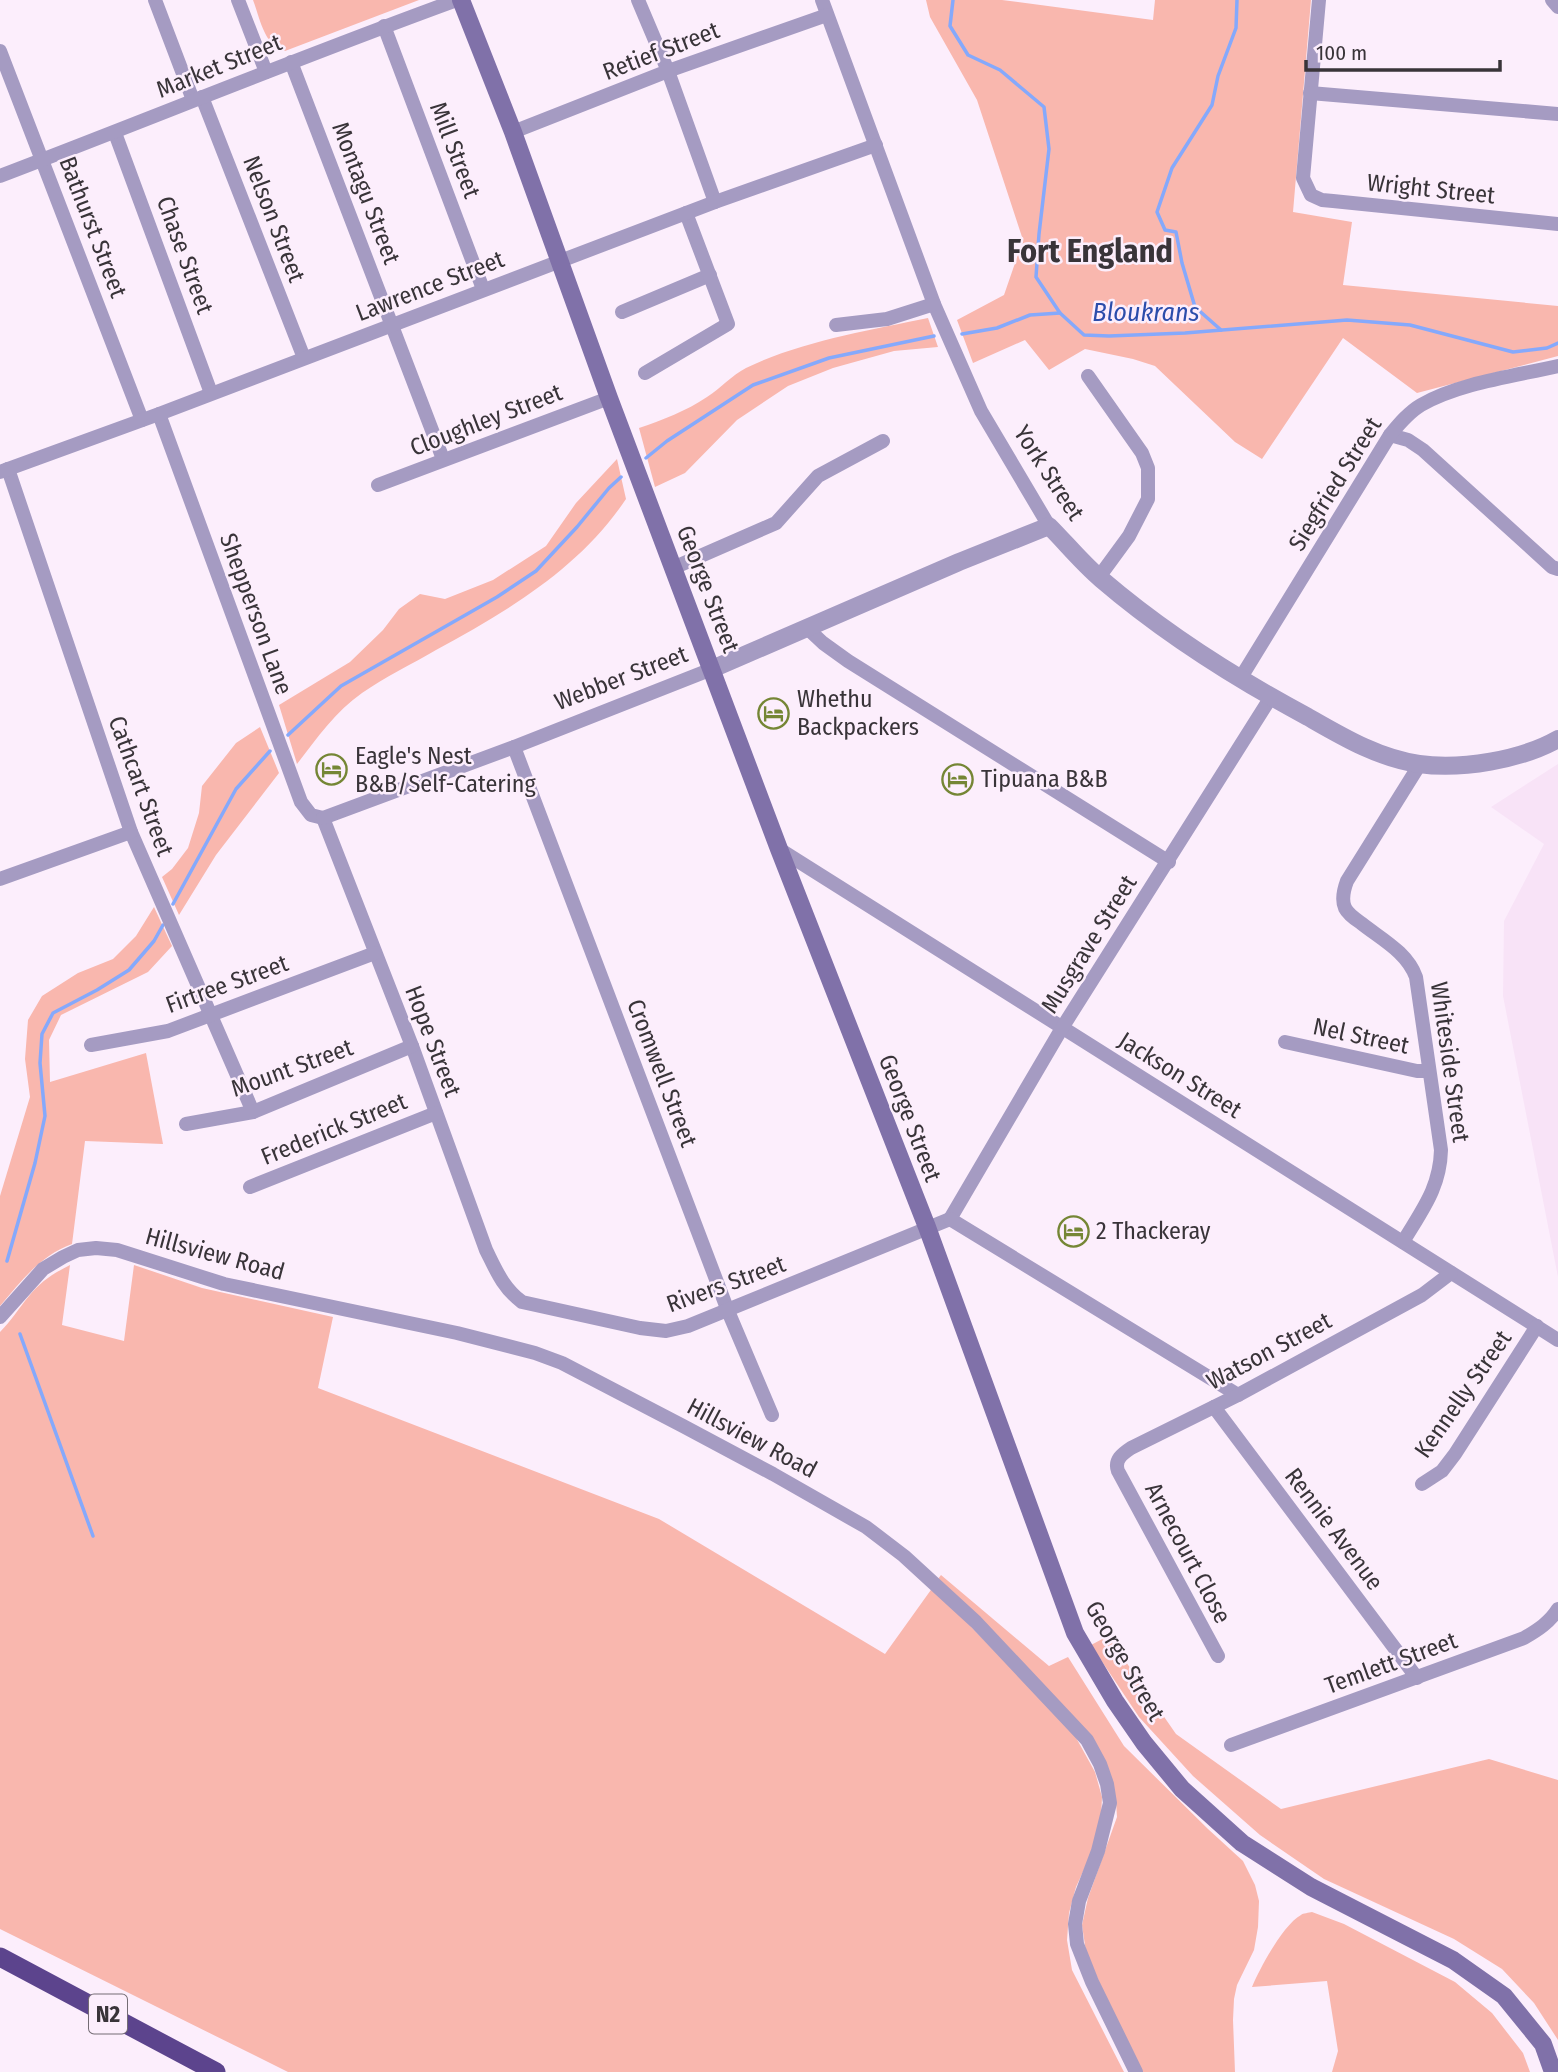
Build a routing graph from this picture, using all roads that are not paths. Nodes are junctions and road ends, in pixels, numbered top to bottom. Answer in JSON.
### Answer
{"nodes":[{"id":1,"x":155,"y":0,"type":"edge"},
{"id":2,"x":238,"y":0,"type":"edge"},
{"id":3,"x":459,"y":0,"type":"edge"},
{"id":4,"x":638,"y":0,"type":"edge"},
{"id":5,"x":822,"y":0,"type":"edge"},
{"id":6,"x":1319,"y":0,"type":"edge"},
{"id":7,"x":1552,"y":0,"type":"edge"},
{"id":8,"x":1558,"y":7,"type":"edge"},
{"id":9,"x":827,"y":15,"type":"junction"},
{"id":10,"x":384,"y":26,"type":"junction"},
{"id":11,"x":0,"y":51,"type":"edge"},
{"id":12,"x":291,"y":62,"type":"junction"},
{"id":13,"x":668,"y":71,"type":"junction"},
{"id":14,"x":266,"y":72,"type":"junction"},
{"id":15,"x":1310,"y":93,"type":"junction"},
{"id":16,"x":198,"y":99,"type":"junction"},
{"id":17,"x":1558,"y":114,"type":"edge"},
{"id":18,"x":115,"y":132,"type":"junction"},
{"id":19,"x":513,"y":132,"type":"junction"},
{"id":20,"x":876,"y":145,"type":"junction"},
{"id":21,"x":43,"y":160,"type":"junction"},
{"id":22,"x":0,"y":176,"type":"edge"},
{"id":23,"x":715,"y":202,"type":"junction"},
{"id":24,"x":686,"y":213,"type":"junction"},
{"id":25,"x":1558,"y":224,"type":"edge"},
{"id":26,"x":560,"y":262,"type":"junction"},
{"id":27,"x":710,"y":275,"type":"junction"},
{"id":28,"x":483,"y":289,"type":"junction"},
{"id":29,"x":934,"y":304,"type":"junction"},
{"id":30,"x":622,"y":312,"type":"dead end"},
{"id":31,"x":392,"y":324,"type":"junction"},
{"id":32,"x":836,"y":325,"type":"dead end"},
{"id":33,"x":304,"y":358,"type":"junction"},
{"id":34,"x":1558,"y":366,"type":"edge"},
{"id":35,"x":645,"y":373,"type":"dead end"},
{"id":36,"x":1088,"y":376,"type":"dead end"},
{"id":37,"x":211,"y":393,"type":"junction"},
{"id":38,"x":609,"y":398,"type":"junction"},
{"id":39,"x":159,"y":414,"type":"junction"},
{"id":40,"x":142,"y":420,"type":"junction"},
{"id":41,"x":1390,"y":435,"type":"junction"},
{"id":42,"x":883,"y":441,"type":"dead end"},
{"id":43,"x":443,"y":459,"type":"junction"},
{"id":44,"x":4,"y":470,"type":"edge"},
{"id":45,"x":378,"y":485,"type":"dead end"},
{"id":46,"x":1049,"y":526,"type":"junction"},
{"id":47,"x":673,"y":568,"type":"junction"},
{"id":48,"x":1558,"y":569,"type":"edge"},
{"id":49,"x":1099,"y":577,"type":"junction"},
{"id":50,"x":807,"y":628,"type":"junction"},
{"id":51,"x":712,"y":669,"type":"junction"},
{"id":52,"x":1240,"y":679,"type":"junction"},
{"id":53,"x":1271,"y":697,"type":"junction"},
{"id":54,"x":1558,"y":738,"type":"edge"},
{"id":55,"x":514,"y":747,"type":"junction"},
{"id":56,"x":1420,"y":764,"type":"junction"},
{"id":57,"x":323,"y":818,"type":"junction"},
{"id":58,"x":131,"y":832,"type":"junction"},
{"id":59,"x":779,"y":849,"type":"junction"},
{"id":60,"x":1168,"y":862,"type":"junction"},
{"id":61,"x":0,"y":879,"type":"edge"},
{"id":62,"x":375,"y":953,"type":"junction"},
{"id":63,"x":211,"y":1015,"type":"junction"},
{"id":64,"x":1062,"y":1028,"type":"junction"},
{"id":65,"x":1285,"y":1042,"type":"dead end"},
{"id":66,"x":92,"y":1045,"type":"dead end"},
{"id":67,"x":412,"y":1046,"type":"junction"},
{"id":68,"x":1428,"y":1071,"type":"junction"},
{"id":69,"x":253,"y":1111,"type":"junction"},
{"id":70,"x":436,"y":1113,"type":"junction"},
{"id":71,"x":186,"y":1124,"type":"dead end"},
{"id":72,"x":250,"y":1186,"type":"dead end"},
{"id":73,"x":950,"y":1219,"type":"junction"},
{"id":74,"x":927,"y":1227,"type":"junction"},
{"id":75,"x":1403,"y":1242,"type":"junction"},
{"id":76,"x":1451,"y":1273,"type":"junction"},
{"id":77,"x":501,"y":1280,"type":"joint"},
{"id":78,"x":728,"y":1311,"type":"junction"},
{"id":79,"x":0,"y":1317,"type":"edge"},
{"id":80,"x":1537,"y":1326,"type":"junction"},
{"id":81,"x":1558,"y":1340,"type":"edge"},
{"id":82,"x":1238,"y":1395,"type":"junction"},
{"id":83,"x":1214,"y":1407,"type":"junction"},
{"id":84,"x":772,"y":1415,"type":"dead end"},
{"id":85,"x":1118,"y":1471,"type":"joint"},
{"id":86,"x":1422,"y":1484,"type":"dead end"},
{"id":87,"x":1558,"y":1609,"type":"edge"},
{"id":88,"x":1218,"y":1656,"type":"dead end"},
{"id":89,"x":1417,"y":1678,"type":"junction"},
{"id":90,"x":1231,"y":1745,"type":"dead end"},
{"id":91,"x":0,"y":1957,"type":"edge"},
{"id":92,"x":216,"y":2072,"type":"edge"},
{"id":93,"x":1136,"y":2072,"type":"edge"},
{"id":94,"x":1553,"y":2072,"type":"edge"}],
"edges":[{"from":1,"to":16,"type":"street","name":"Nelson Street"},
{"from":2,"to":14,"type":"street"},
{"from":3,"to":10,"type":"street","name":"Market Street"},
{"from":3,"to":19,"type":"main road","name":"George Street"},
{"from":4,"to":13,"type":"street"},
{"from":5,"to":9,"type":"street","name":"York Street"},
{"from":6,"to":15,"type":"street"},
{"from":7,"to":8,"type":"street"},
{"from":9,"to":13,"type":"street","name":"Retief Street"},
{"from":9,"to":20,"type":"street","name":"York Street"},
{"from":10,"to":12,"type":"street","name":"Market Street"},
{"from":10,"to":28,"type":"street","name":"Mill Street"},
{"from":11,"to":21,"type":"street","name":"Bathurst Street"},
{"from":12,"to":14,"type":"street","name":"Market Street"},
{"from":12,"to":31,"type":"street","name":"Montagu Street"},
{"from":13,"to":19,"type":"street","name":"Retief Street"},
{"from":13,"to":23,"type":"street"},
{"from":14,"to":16,"type":"street","name":"Market Street"},
{"from":15,"to":17,"type":"street"},
{"from":15,"to":25,"type":"street","name":"Wright Street"},
{"from":16,"to":18,"type":"street","name":"Market Street"},
{"from":16,"to":33,"type":"street","name":"Nelson Street"},
{"from":18,"to":21,"type":"street","name":"Market Street"},
{"from":18,"to":37,"type":"street","name":"Chase Street"},
{"from":19,"to":26,"type":"main road","name":"George Street"},
{"from":20,"to":23,"type":"street","name":"Lawrence Street"},
{"from":20,"to":29,"type":"street","name":"York Street"},
{"from":21,"to":22,"type":"street","name":"Market Street"},
{"from":21,"to":40,"type":"street","name":"Bathurst Street"},
{"from":23,"to":24,"type":"street","name":"Lawrence Street"},
{"from":24,"to":26,"type":"street","name":"Lawrence Street"},
{"from":24,"to":27,"type":"street"},
{"from":26,"to":28,"type":"street","name":"Lawrence Street"},
{"from":26,"to":38,"type":"main road","name":"George Street"},
{"from":27,"to":30,"type":"street"},
{"from":27,"to":35,"type":"street"},
{"from":28,"to":31,"type":"street","name":"Lawrence Street"},
{"from":29,"to":32,"type":"street"},
{"from":29,"to":46,"type":"street","name":"York Street"},
{"from":31,"to":33,"type":"street","name":"Lawrence Street"},
{"from":31,"to":43,"type":"street","name":"Montagu Street"},
{"from":33,"to":37,"type":"street","name":"Lawrence Street"},
{"from":34,"to":41,"type":"street","name":"Siegfried Street"},
{"from":36,"to":49,"type":"street"},
{"from":37,"to":39,"type":"street","name":"Lawrence Street"},
{"from":38,"to":43,"type":"street","name":"Cloughley Street"},
{"from":38,"to":47,"type":"main road","name":"George Street"},
{"from":39,"to":40,"type":"street","name":"Lawrence Street"},
{"from":39,"to":57,"type":"street","name":"Shepperson Lane"},
{"from":40,"to":44,"type":"street","name":"Lawrence Street"},
{"from":41,"to":48,"type":"street"},
{"from":41,"to":52,"type":"street","name":"Siegfried Street"},
{"from":42,"to":47,"type":"street"},
{"from":43,"to":45,"type":"street","name":"Cloughley Street"},
{"from":44,"to":58,"type":"street","name":"Cathcart Street"},
{"from":46,"to":49,"type":"street","name":"York Street"},
{"from":46,"to":50,"type":"street","name":"Webber Street"},
{"from":47,"to":51,"type":"main road","name":"George Street"},
{"from":49,"to":52,"type":"street","name":"York Street"},
{"from":50,"to":51,"type":"street","name":"Webber Street"},
{"from":50,"to":60,"type":"street"},
{"from":51,"to":55,"type":"street","name":"Webber Street"},
{"from":51,"to":59,"type":"main road","name":"George Street"},
{"from":52,"to":53,"type":"street","name":"York Street"},
{"from":53,"to":56,"type":"street","name":"York Street"},
{"from":53,"to":60,"type":"street","name":"Musgrave Street"},
{"from":54,"to":56,"type":"street","name":"York Street"},
{"from":55,"to":57,"type":"street","name":"Webber Street"},
{"from":55,"to":78,"type":"street","name":"Cromwell Street"},
{"from":56,"to":68,"type":"street","name":"Whiteside Street"},
{"from":57,"to":62,"type":"street","name":"Hope Street"},
{"from":58,"to":61,"type":"street"},
{"from":58,"to":63,"type":"street","name":"Cathcart Street"},
{"from":59,"to":64,"type":"street","name":"Jackson Street"},
{"from":59,"to":74,"type":"main road","name":"George Street"},
{"from":60,"to":64,"type":"street","name":"Musgrave Street"},
{"from":62,"to":63,"type":"street","name":"Firtree Street"},
{"from":62,"to":67,"type":"street","name":"Hope Street"},
{"from":63,"to":66,"type":"street","name":"Firtree Street"},
{"from":63,"to":69,"type":"street","name":"Cathcart Street"},
{"from":64,"to":73,"type":"street","name":"Musgrave Street"},
{"from":64,"to":75,"type":"street","name":"Jackson Street"},
{"from":65,"to":68,"type":"street","name":"Nel Street"},
{"from":67,"to":69,"type":"street","name":"Mount Street"},
{"from":67,"to":70,"type":"street","name":"Hope Street"},
{"from":68,"to":75,"type":"street","name":"Whiteside Street"},
{"from":69,"to":71,"type":"street","name":"Mount Street"},
{"from":70,"to":72,"type":"street","name":"Frederick Street"},
{"from":70,"to":77,"type":"street","name":"Hope Street"},
{"from":73,"to":74,"type":"street","name":"Rivers Street"},
{"from":73,"to":82,"type":"street"},
{"from":74,"to":78,"type":"street","name":"Rivers Street"},
{"from":74,"to":94,"type":"main road","name":"George Street"},
{"from":75,"to":76,"type":"street","name":"Jackson Street"},
{"from":76,"to":80,"type":"street","name":"Jackson Street"},
{"from":76,"to":82,"type":"street","name":"Watson Street"},
{"from":77,"to":78,"type":"street","name":"Rivers Street"},
{"from":78,"to":84,"type":"street","name":"Cromwell Street"},
{"from":79,"to":93,"type":"street","name":"Hillsview Road"},
{"from":80,"to":81,"type":"street","name":"Jackson Street"},
{"from":80,"to":86,"type":"street","name":"Kennelly Street"},
{"from":82,"to":83,"type":"street","name":"Watson Street"},
{"from":83,"to":85,"type":"street","name":"Watson Street"},
{"from":83,"to":89,"type":"street","name":"Rennie Avenue"},
{"from":85,"to":88,"type":"street","name":"Arnecourt Close"},
{"from":87,"to":89,"type":"street","name":"Temlett Street"},
{"from":89,"to":90,"type":"street","name":"Temlett Street"},
{"from":91,"to":92,"type":"highway","number":"N2"}]}
